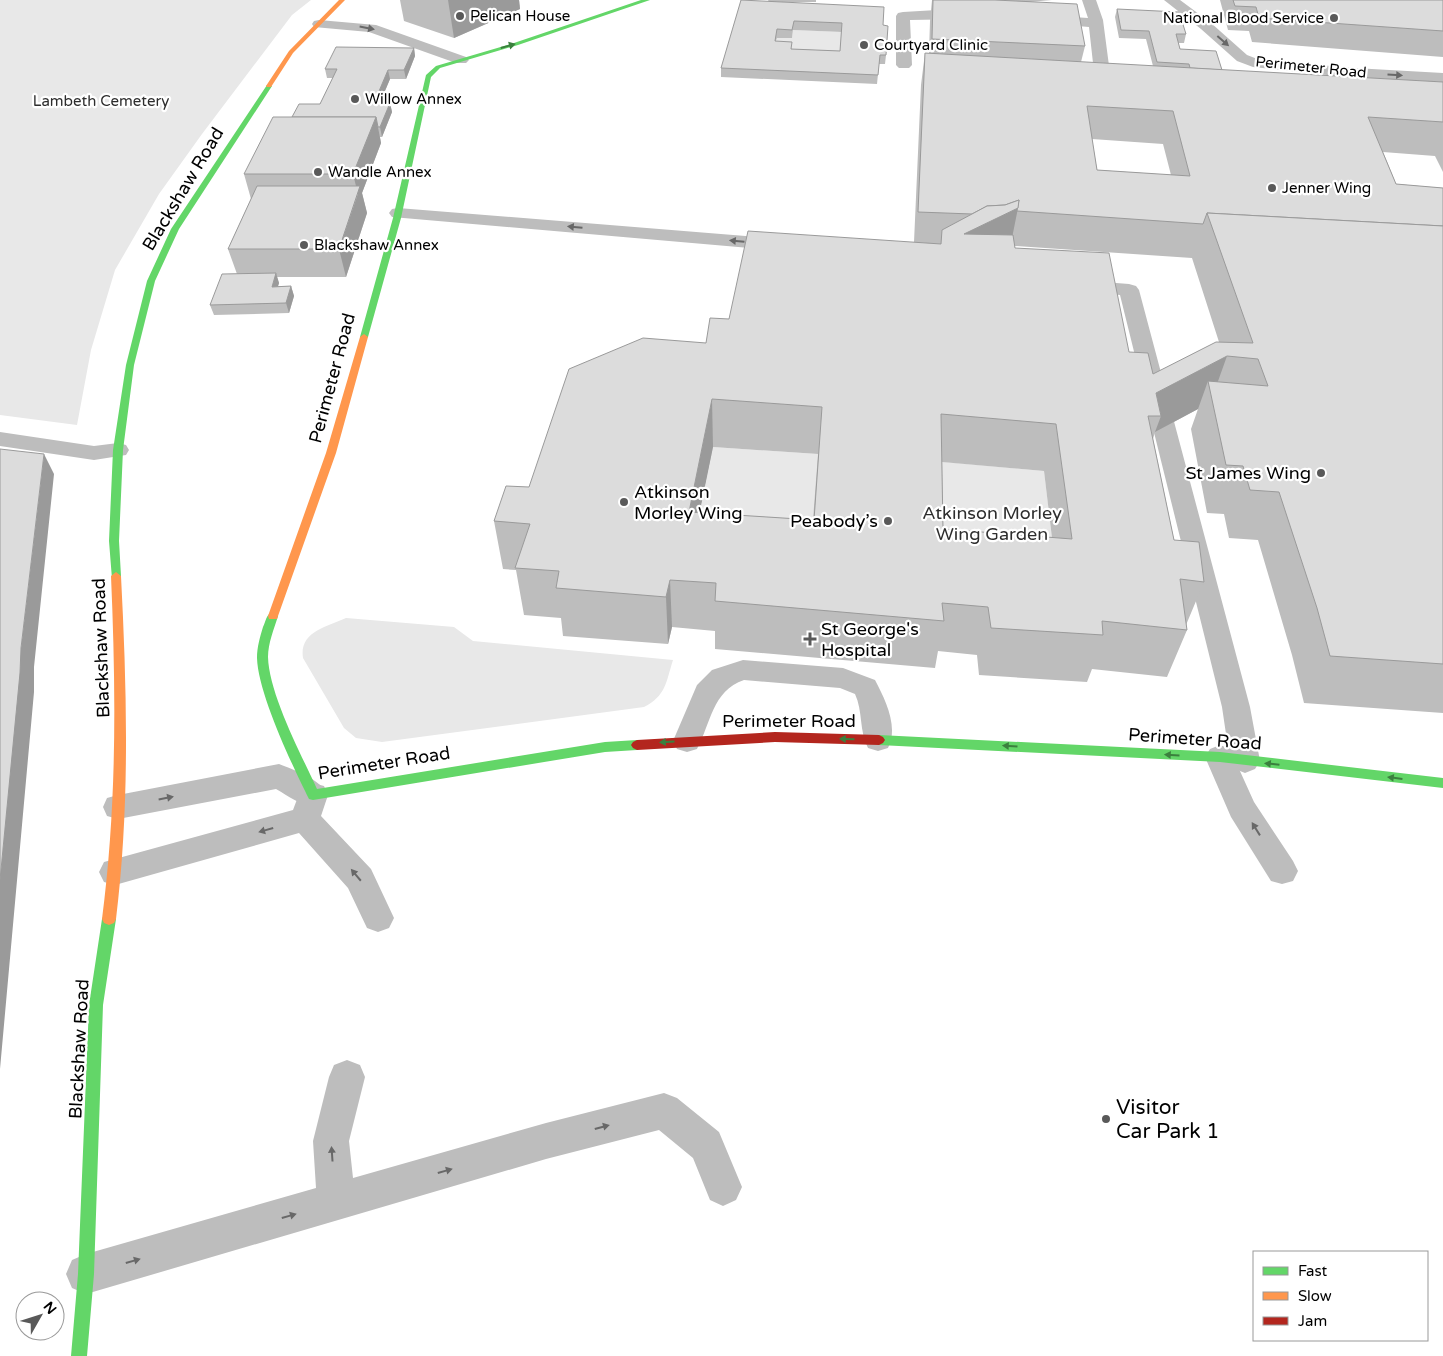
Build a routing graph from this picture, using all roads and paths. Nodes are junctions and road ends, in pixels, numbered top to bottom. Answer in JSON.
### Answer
{"nodes":[{"id":1,"x":342,"y":0,"type":"edge"},
{"id":2,"x":648,"y":0,"type":"edge"},
{"id":3,"x":1089,"y":0,"type":"edge"},
{"id":4,"x":1171,"y":0,"type":"edge"},
{"id":5,"x":984,"y":16,"type":"edge"},
{"id":6,"x":1031,"y":18,"type":"edge"},
{"id":7,"x":1096,"y":22,"type":"junction"},
{"id":8,"x":319,"y":24,"type":"junction"},
{"id":9,"x":461,"y":60,"type":"junction"},
{"id":10,"x":904,"y":65,"type":"dead end"},
{"id":11,"x":1443,"y":78,"type":"edge"},
{"id":12,"x":1103,"y":81,"type":"edge"},
{"id":13,"x":398,"y":213,"type":"junction"},
{"id":14,"x":806,"y":246,"type":"edge"},
{"id":15,"x":1060,"y":285,"type":"edge"},
{"id":16,"x":0,"y":439,"type":"edge"},
{"id":17,"x":118,"y":450,"type":"junction"},
{"id":18,"x":878,"y":740,"type":"junction"},
{"id":19,"x":687,"y":741,"type":"junction"},
{"id":20,"x":1233,"y":759,"type":"junction"},
{"id":21,"x":1443,"y":783,"type":"edge"},
{"id":22,"x":118,"y":807,"type":"junction"},
{"id":23,"x":309,"y":807,"type":"junction"},
{"id":24,"x":1282,"y":871,"type":"dead end"},
{"id":25,"x":115,"y":872,"type":"junction"},
{"id":26,"x":378,"y":918,"type":"dead end"},
{"id":27,"x":348,"y":1076,"type":"dead end"},
{"id":28,"x":723,"y":1187,"type":"dead end"},
{"id":29,"x":336,"y":1202,"type":"junction"},
{"id":30,"x":86,"y":1274,"type":"junction"},
{"id":31,"x":79,"y":1356,"type":"edge"}],
"edges":[{"from":1,"to":8,"type":"street","name":"Blackshaw Road"},
{"from":9,"to":2,"type":"street","name":"Perimeter Road","one_way":true},
{"from":3,"to":7,"type":"street"},
{"from":4,"to":11,"type":"street","name":"Perimeter Road","one_way":true},
{"from":5,"to":10,"type":"street"},
{"from":6,"to":7,"type":"street"},
{"from":7,"to":12,"type":"street"},
{"from":8,"to":9,"type":"street","one_way":true},
{"from":8,"to":17,"type":"street","name":"Blackshaw Road"},
{"from":9,"to":13,"type":"street","name":"Perimeter Road"},
{"from":14,"to":13,"type":"street","one_way":true},
{"from":13,"to":23,"type":"street","name":"Perimeter Road"},
{"from":15,"to":20,"type":"street"},
{"from":16,"to":17,"type":"street"},
{"from":17,"to":22,"type":"street","name":"Blackshaw Road"},
{"from":18,"to":19,"type":"street","name":"Perimeter Road","one_way":true},
{"from":18,"to":19,"type":"street"},
{"from":20,"to":18,"type":"street","name":"Perimeter Road","one_way":true},
{"from":19,"to":23,"type":"street","name":"Perimeter Road","one_way":true},
{"from":21,"to":20,"type":"street","name":"Perimeter Road","one_way":true},
{"from":24,"to":20,"type":"street","one_way":true},
{"from":22,"to":23,"type":"street","one_way":true},
{"from":22,"to":25,"type":"street","name":"Blackshaw Road"},
{"from":23,"to":25,"type":"street","one_way":true},
{"from":26,"to":23,"type":"street","one_way":true},
{"from":25,"to":30,"type":"street","name":"Blackshaw Road"},
{"from":29,"to":27,"type":"street","one_way":true},
{"from":29,"to":28,"type":"street","one_way":true},
{"from":30,"to":29,"type":"street","one_way":true},
{"from":30,"to":31,"type":"street","name":"Blackshaw Road"}]}
